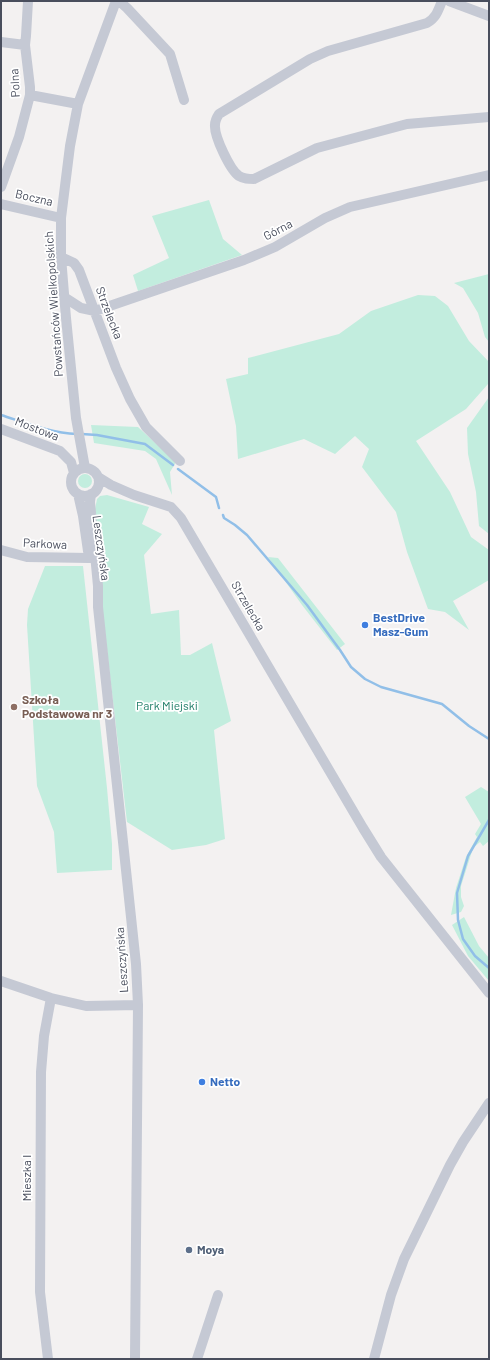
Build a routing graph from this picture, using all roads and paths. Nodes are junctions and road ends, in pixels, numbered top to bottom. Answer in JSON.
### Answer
{"nodes":[{"id":1,"x":28,"y":1,"type":"edge"},
{"id":2,"x":117,"y":1,"type":"edge"},
{"id":3,"x":442,"y":1,"type":"edge"},
{"id":4,"x":449,"y":1,"type":"edge"},
{"id":5,"x":488,"y":14,"type":"edge"},
{"id":6,"x":1,"y":42,"type":"edge"},
{"id":7,"x":24,"y":45,"type":"junction"},
{"id":8,"x":30,"y":95,"type":"junction"},
{"id":9,"x":184,"y":100,"type":"dead end"},
{"id":10,"x":78,"y":104,"type":"junction"},
{"id":11,"x":489,"y":117,"type":"edge"},
{"id":12,"x":489,"y":175,"type":"edge"},
{"id":13,"x":1,"y":187,"type":"edge"},
{"id":14,"x":1,"y":204,"type":"edge"},
{"id":15,"x":61,"y":218,"type":"junction"},
{"id":16,"x":61,"y":257,"type":"junction"},
{"id":17,"x":64,"y":297,"type":"junction"},
{"id":18,"x":81,"y":308,"type":"junction"},
{"id":19,"x":95,"y":311,"type":"junction"},
{"id":20,"x":66,"y":318,"type":"junction"},
{"id":21,"x":1,"y":429,"type":"edge"},
{"id":22,"x":80,"y":442,"type":"junction"},
{"id":23,"x":60,"y":451,"type":"junction"},
{"id":24,"x":180,"y":461,"type":"dead end"},
{"id":25,"x":85,"y":468,"type":"junction"},
{"id":26,"x":74,"y":474,"type":"junction"},
{"id":27,"x":98,"y":477,"type":"junction"},
{"id":28,"x":94,"y":492,"type":"junction"},
{"id":29,"x":78,"y":494,"type":"junction"},
{"id":30,"x":134,"y":495,"type":"junction"},
{"id":31,"x":1,"y":550,"type":"edge"},
{"id":32,"x":89,"y":558,"type":"junction"},
{"id":33,"x":98,"y":607,"type":"junction"},
{"id":34,"x":1,"y":981,"type":"edge"},
{"id":35,"x":489,"y":993,"type":"edge"},
{"id":36,"x":51,"y":998,"type":"junction"},
{"id":37,"x":138,"y":1005,"type":"junction"},
{"id":38,"x":489,"y":1103,"type":"edge"},
{"id":39,"x":218,"y":1295,"type":"dead end"},
{"id":40,"x":48,"y":1359,"type":"edge"},
{"id":41,"x":135,"y":1359,"type":"edge"},
{"id":42,"x":197,"y":1359,"type":"edge"},
{"id":43,"x":374,"y":1359,"type":"edge"}],
"edges":[{"from":1,"to":7,"type":"street","name":"Polna"},
{"from":2,"to":9,"type":"street"},
{"from":2,"to":10,"type":"street","name":"Powstańców Wielkopolskich"},
{"from":3,"to":11,"type":"street"},
{"from":4,"to":5,"type":"street"},
{"from":6,"to":7,"type":"street"},
{"from":7,"to":8,"type":"street","name":"Polna"},
{"from":8,"to":10,"type":"street"},
{"from":8,"to":13,"type":"street","name":"Polna"},
{"from":10,"to":15,"type":"street","name":"Powstańców Wielkopolskich"},
{"from":12,"to":19,"type":"street","name":"Górna"},
{"from":14,"to":15,"type":"street","name":"Boczna"},
{"from":15,"to":16,"type":"street","name":"Powstańców Wielkopolskich"},
{"from":16,"to":17,"type":"street","name":"Powstańców Wielkopolskich"},
{"from":16,"to":19,"type":"street","name":"Strzelecka"},
{"from":17,"to":18,"type":"street"},
{"from":17,"to":20,"type":"street","name":"Powstańców Wielkopolskich"},
{"from":18,"to":19,"type":"street"},
{"from":18,"to":20,"type":"street"},
{"from":19,"to":24,"type":"street","name":"Strzelecka"},
{"from":20,"to":22,"type":"street","name":"Powstańców Wielkopolskich"},
{"from":21,"to":23,"type":"street","name":"Mostowa"},
{"from":22,"to":23,"type":"street"},
{"from":22,"to":25,"type":"street","name":"Powstańców Wielkopolskich"},
{"from":23,"to":26,"type":"street","name":"Mostowa"},
{"from":25,"to":26,"type":"street"},
{"from":25,"to":27,"type":"street"},
{"from":26,"to":29,"type":"street"},
{"from":27,"to":28,"type":"street"},
{"from":27,"to":30,"type":"street","name":"Strzelecka"},
{"from":28,"to":29,"type":"street"},
{"from":28,"to":30,"type":"street","name":"Strzelecka"},
{"from":28,"to":33,"type":"street","name":"Leszczyńska"},
{"from":29,"to":32,"type":"street","name":"Leszczyńska"},
{"from":30,"to":35,"type":"street","name":"Strzelecka"},
{"from":31,"to":32,"type":"street","name":"Parkowa"},
{"from":32,"to":33,"type":"street","name":"Leszczyńska"},
{"from":33,"to":37,"type":"street","name":"Leszczyńska"},
{"from":34,"to":36,"type":"street"},
{"from":36,"to":37,"type":"street"},
{"from":36,"to":40,"type":"street","name":"Mieszka I"},
{"from":37,"to":41,"type":"street","name":"Leszczyńska"},
{"from":38,"to":43,"type":"street"},
{"from":39,"to":42,"type":"street"}]}
